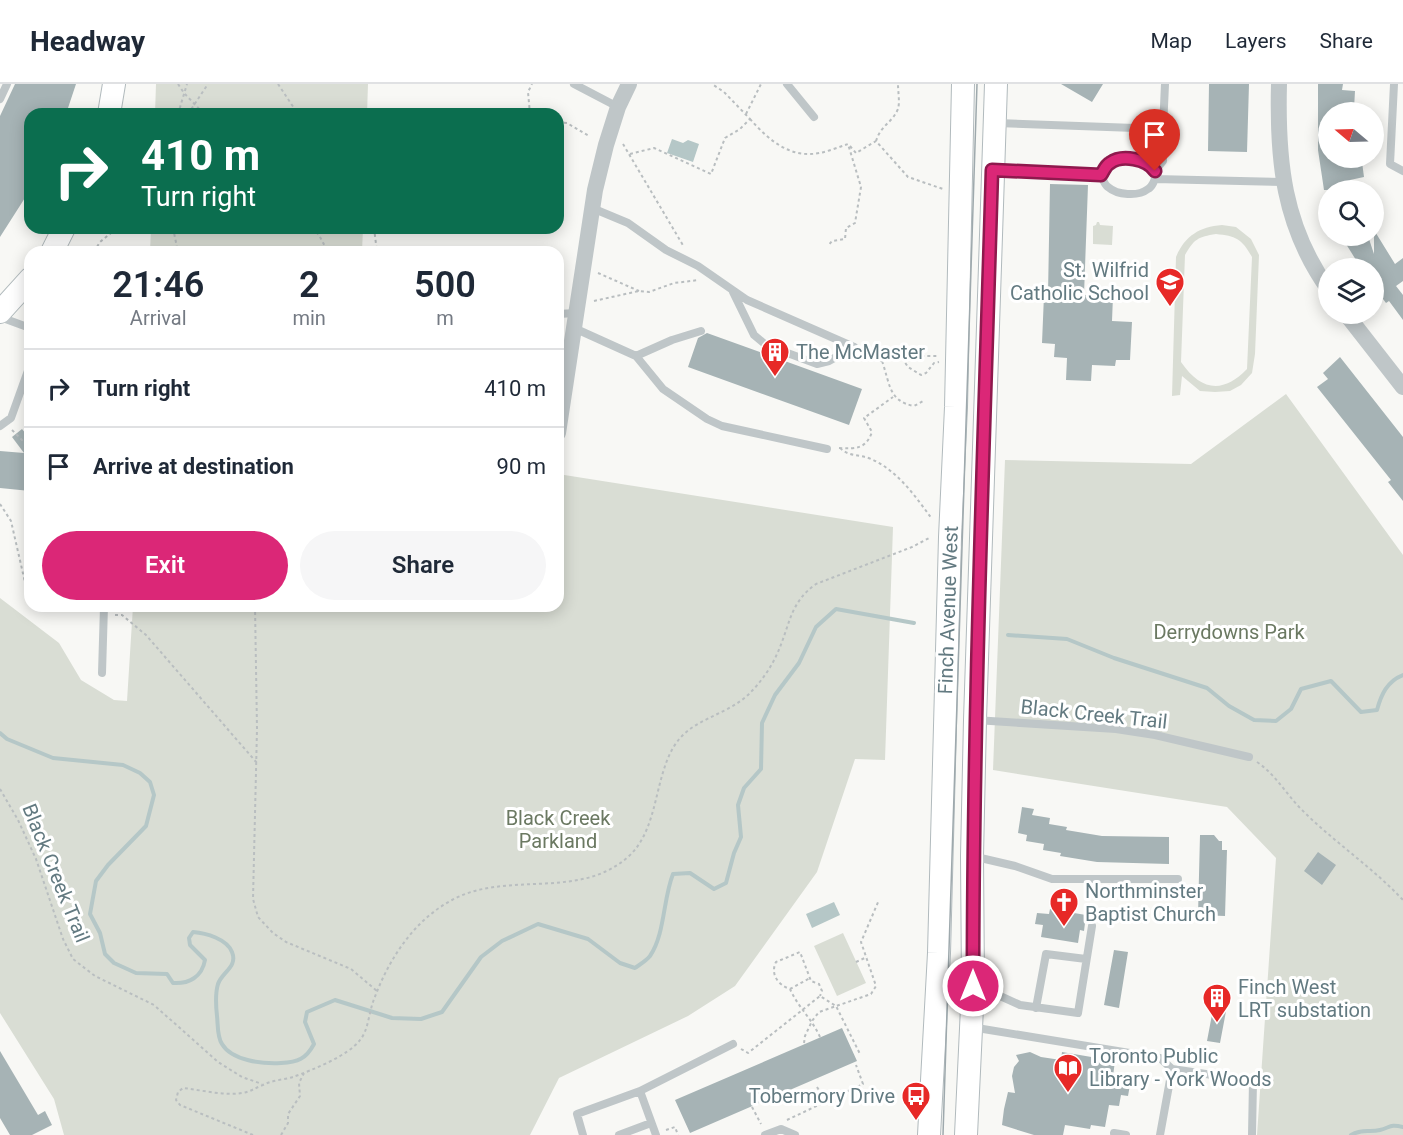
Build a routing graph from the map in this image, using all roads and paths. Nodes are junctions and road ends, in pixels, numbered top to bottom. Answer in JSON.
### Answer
{"nodes":[{"id":1,"x":7,"y":84,"type":"edge"},
{"id":2,"x":178,"y":84,"type":"edge"},
{"id":3,"x":187,"y":84,"type":"edge"},
{"id":4,"x":208,"y":84,"type":"edge"},
{"id":5,"x":278,"y":84,"type":"edge"},
{"id":6,"x":532,"y":84,"type":"edge"},
{"id":7,"x":574,"y":84,"type":"edge"},
{"id":8,"x":628,"y":84,"type":"edge"},
{"id":9,"x":712,"y":84,"type":"edge"},
{"id":10,"x":761,"y":84,"type":"edge"},
{"id":11,"x":787,"y":84,"type":"edge"},
{"id":12,"x":898,"y":84,"type":"edge"},
{"id":13,"x":963,"y":84,"type":"edge"},
{"id":14,"x":996,"y":84,"type":"edge"},
{"id":15,"x":1165,"y":84,"type":"edge"},
{"id":16,"x":1279,"y":84,"type":"edge"},
{"id":17,"x":1394,"y":84,"type":"edge"},
{"id":18,"x":184,"y":93,"type":"junction"},
{"id":19,"x":0,"y":99,"type":"edge"},
{"id":20,"x":195,"y":104,"type":"junction"},
{"id":21,"x":618,"y":107,"type":"junction"},
{"id":22,"x":180,"y":108,"type":"edge"},
{"id":23,"x":192,"y":108,"type":"edge"},
{"id":24,"x":199,"y":108,"type":"edge"},
{"id":25,"x":294,"y":108,"type":"edge"},
{"id":26,"x":529,"y":108,"type":"edge"},
{"id":27,"x":746,"y":114,"type":"junction"},
{"id":28,"x":814,"y":117,"type":"dead end"},
{"id":29,"x":750,"y":119,"type":"junction"},
{"id":30,"x":564,"y":123,"type":"edge"},
{"id":31,"x":994,"y":123,"type":"junction"},
{"id":32,"x":1163,"y":129,"type":"junction"},
{"id":33,"x":589,"y":136,"type":"dead end"},
{"id":34,"x":876,"y":141,"type":"junction"},
{"id":35,"x":622,"y":143,"type":"dead end"},
{"id":36,"x":848,"y":144,"type":"junction"},
{"id":37,"x":630,"y":154,"type":"junction"},
{"id":38,"x":992,"y":170,"type":"junction"},
{"id":39,"x":1403,"y":171,"type":"edge"},
{"id":40,"x":1101,"y":175,"type":"junction"},
{"id":41,"x":1155,"y":175,"type":"junction"},
{"id":42,"x":1284,"y":182,"type":"junction"},
{"id":43,"x":945,"y":189,"type":"dead end"},
{"id":44,"x":592,"y":208,"type":"junction"},
{"id":45,"x":110,"y":234,"type":"edge"},
{"id":46,"x":98,"y":246,"type":"edge"},
{"id":47,"x":828,"y":246,"type":"dead end"},
{"id":48,"x":698,"y":266,"type":"junction"},
{"id":49,"x":1318,"y":271,"type":"edge"},
{"id":50,"x":598,"y":273,"type":"dead end"},
{"id":51,"x":716,"y":278,"type":"junction"},
{"id":52,"x":24,"y":286,"type":"edge"},
{"id":53,"x":639,"y":291,"type":"junction"},
{"id":54,"x":733,"y":291,"type":"junction"},
{"id":55,"x":594,"y":301,"type":"dead end"},
{"id":56,"x":0,"y":312,"type":"edge"},
{"id":57,"x":564,"y":316,"type":"edge"},
{"id":58,"x":0,"y":317,"type":"edge"},
{"id":59,"x":575,"y":321,"type":"junction"},
{"id":60,"x":1354,"y":324,"type":"edge"},
{"id":61,"x":24,"y":326,"type":"edge"},
{"id":62,"x":701,"y":331,"type":"dead end"},
{"id":63,"x":854,"y":347,"type":"junction"},
{"id":64,"x":636,"y":356,"type":"junction"},
{"id":65,"x":939,"y":356,"type":"dead end"},
{"id":66,"x":902,"y":358,"type":"junction"},
{"id":67,"x":882,"y":361,"type":"junction"},
{"id":68,"x":939,"y":362,"type":"dead end"},
{"id":69,"x":564,"y":364,"type":"edge"},
{"id":70,"x":24,"y":382,"type":"edge"},
{"id":71,"x":1403,"y":387,"type":"edge"},
{"id":72,"x":893,"y":397,"type":"junction"},
{"id":73,"x":925,"y":400,"type":"dead end"},
{"id":74,"x":0,"y":426,"type":"edge"},
{"id":75,"x":12,"y":430,"type":"dead end"},
{"id":76,"x":24,"y":442,"type":"edge"},
{"id":77,"x":840,"y":448,"type":"junction"},
{"id":78,"x":827,"y":449,"type":"joint"},
{"id":79,"x":0,"y":504,"type":"edge"},
{"id":80,"x":937,"y":525,"type":"dead end"},
{"id":81,"x":938,"y":533,"type":"dead end"},
{"id":82,"x":24,"y":577,"type":"edge"},
{"id":83,"x":104,"y":612,"type":"edge"},
{"id":84,"x":111,"y":612,"type":"edge"},
{"id":85,"x":255,"y":612,"type":"edge"},
{"id":86,"x":102,"y":673,"type":"dead end"},
{"id":87,"x":975,"y":720,"type":"junction"},
{"id":88,"x":1249,"y":758,"type":"joint"},
{"id":89,"x":257,"y":763,"type":"junction"},
{"id":90,"x":0,"y":789,"type":"edge"},
{"id":91,"x":972,"y":856,"type":"junction"},
{"id":92,"x":1178,"y":879,"type":"dead end"},
{"id":93,"x":879,"y":900,"type":"dead end"},
{"id":94,"x":1403,"y":900,"type":"edge"},
{"id":95,"x":1092,"y":926,"type":"dead end"},
{"id":96,"x":867,"y":957,"type":"junction"},
{"id":97,"x":1086,"y":959,"type":"junction"},
{"id":98,"x":856,"y":962,"type":"dead end"},
{"id":99,"x":810,"y":978,"type":"junction"},
{"id":100,"x":973,"y":986,"type":"junction"},
{"id":101,"x":790,"y":989,"type":"junction"},
{"id":102,"x":377,"y":992,"type":"junction"},
{"id":103,"x":820,"y":996,"type":"junction"},
{"id":104,"x":836,"y":1006,"type":"junction"},
{"id":105,"x":1036,"y":1008,"type":"junction"},
{"id":106,"x":802,"y":1010,"type":"junction"},
{"id":107,"x":812,"y":1021,"type":"junction"},
{"id":108,"x":971,"y":1027,"type":"junction"},
{"id":109,"x":820,"y":1037,"type":"dead end"},
{"id":110,"x":804,"y":1043,"type":"dead end"},
{"id":111,"x":733,"y":1044,"type":"joint"},
{"id":112,"x":860,"y":1054,"type":"dead end"},
{"id":113,"x":856,"y":1065,"type":"dead end"},
{"id":114,"x":1173,"y":1069,"type":"junction"},
{"id":115,"x":304,"y":1073,"type":"junction"},
{"id":116,"x":263,"y":1085,"type":"junction"},
{"id":117,"x":817,"y":1087,"type":"dead end"},
{"id":118,"x":640,"y":1091,"type":"junction"},
{"id":119,"x":826,"y":1102,"type":"junction"},
{"id":120,"x":752,"y":1107,"type":"dead end"},
{"id":121,"x":786,"y":1121,"type":"dead end"},
{"id":122,"x":651,"y":1123,"type":"junction"},
{"id":123,"x":1114,"y":1133,"type":"dead end"},
{"id":124,"x":253,"y":1135,"type":"edge"},
{"id":125,"x":281,"y":1135,"type":"edge"},
{"id":126,"x":582,"y":1135,"type":"edge"},
{"id":127,"x":620,"y":1135,"type":"edge"},
{"id":128,"x":656,"y":1135,"type":"edge"},
{"id":129,"x":678,"y":1135,"type":"edge"},
{"id":130,"x":766,"y":1135,"type":"edge"},
{"id":131,"x":795,"y":1135,"type":"edge"},
{"id":132,"x":929,"y":1135,"type":"edge"},
{"id":133,"x":966,"y":1135,"type":"edge"},
{"id":134,"x":1126,"y":1135,"type":"edge"},
{"id":135,"x":1160,"y":1135,"type":"edge"},
{"id":136,"x":1252,"y":1135,"type":"edge"}],
"edges":[{"from":1,"to":19,"type":"lane"},
{"from":2,"to":18,"type":"path"},
{"from":3,"to":18,"type":"path"},
{"from":4,"to":20,"type":"path"},
{"from":5,"to":25,"type":"path"},
{"from":6,"to":26,"type":"path"},
{"from":7,"to":21,"type":"lane"},
{"from":8,"to":21,"type":"street"},
{"from":9,"to":27,"type":"path"},
{"from":10,"to":27,"type":"path"},
{"from":11,"to":28,"type":"lane"},
{"from":12,"to":34,"type":"path"},
{"from":13,"to":132,"type":"main road","name":"Finch Avenue West"},
{"from":14,"to":31,"type":"main road","name":"Finch Avenue West"},
{"from":15,"to":32,"type":"lane"},
{"from":16,"to":42,"type":"street"},
{"from":17,"to":39,"type":"lane"},
{"from":18,"to":20,"type":"path"},
{"from":18,"to":22,"type":"path"},
{"from":20,"to":23,"type":"path"},
{"from":20,"to":24,"type":"path"},
{"from":21,"to":44,"type":"street"},
{"from":27,"to":29,"type":"path"},
{"from":29,"to":36,"type":"path"},
{"from":29,"to":37,"type":"path"},
{"from":30,"to":33,"type":"path"},
{"from":31,"to":32,"type":"lane"},
{"from":31,"to":38,"type":"main road","name":"Finch Avenue West"},
{"from":32,"to":41,"type":"lane"},
{"from":34,"to":36,"type":"path"},
{"from":34,"to":43,"type":"path"},
{"from":35,"to":37,"type":"path"},
{"from":36,"to":47,"type":"path"},
{"from":37,"to":48,"type":"path"},
{"from":38,"to":40,"type":"lane"},
{"from":38,"to":87,"type":"main road","name":"Finch Avenue West"},
{"from":40,"to":41,"type":"lane"},
{"from":40,"to":41,"type":"lane"},
{"from":41,"to":42,"type":"lane"},
{"from":42,"to":49,"type":"street"},
{"from":44,"to":48,"type":"lane"},
{"from":44,"to":59,"type":"street"},
{"from":45,"to":46,"type":"path"},
{"from":48,"to":51,"type":"lane"},
{"from":50,"to":53,"type":"path"},
{"from":51,"to":53,"type":"path"},
{"from":51,"to":54,"type":"lane"},
{"from":52,"to":56,"type":"main road"},
{"from":53,"to":55,"type":"path"},
{"from":54,"to":63,"type":"lane"},
{"from":54,"to":63,"type":"lane"},
{"from":57,"to":59,"type":"lane"},
{"from":58,"to":61,"type":"lane"},
{"from":59,"to":64,"type":"lane"},
{"from":59,"to":69,"type":"street"},
{"from":60,"to":71,"type":"street"},
{"from":62,"to":64,"type":"lane"},
{"from":63,"to":67,"type":"path"},
{"from":64,"to":78,"type":"lane"},
{"from":65,"to":66,"type":"path"},
{"from":66,"to":67,"type":"path"},
{"from":66,"to":68,"type":"path"},
{"from":67,"to":72,"type":"path"},
{"from":70,"to":74,"type":"lane"},
{"from":72,"to":73,"type":"path"},
{"from":72,"to":77,"type":"path"},
{"from":75,"to":76,"type":"path"},
{"from":77,"to":78,"type":"path"},
{"from":77,"to":80,"type":"path"},
{"from":79,"to":82,"type":"path"},
{"from":81,"to":102,"type":"path"},
{"from":83,"to":86,"type":"lane"},
{"from":84,"to":89,"type":"path"},
{"from":85,"to":89,"type":"path"},
{"from":87,"to":88,"type":"lane","name":"Black Creek Trail"},
{"from":87,"to":91,"type":"main road","name":"Finch Avenue West"},
{"from":88,"to":94,"type":"path"},
{"from":89,"to":102,"type":"path"},
{"from":90,"to":116,"type":"path","name":"Black Creek Trail"},
{"from":91,"to":92,"type":"lane"},
{"from":91,"to":100,"type":"main road","name":"Finch Avenue West"},
{"from":93,"to":96,"type":"path"},
{"from":95,"to":97,"type":"lane"},
{"from":96,"to":98,"type":"path"},
{"from":96,"to":104,"type":"path"},
{"from":97,"to":105,"type":"lane"},
{"from":97,"to":105,"type":"lane"},
{"from":99,"to":101,"type":"path"},
{"from":99,"to":101,"type":"path"},
{"from":99,"to":103,"type":"path"},
{"from":100,"to":105,"type":"lane"},
{"from":100,"to":108,"type":"main road","name":"Finch Avenue West"},
{"from":101,"to":106,"type":"path"},
{"from":102,"to":115,"type":"path"},
{"from":103,"to":104,"type":"path"},
{"from":103,"to":106,"type":"path"},
{"from":104,"to":107,"type":"path"},
{"from":104,"to":112,"type":"path"},
{"from":106,"to":107,"type":"path"},
{"from":106,"to":111,"type":"path"},
{"from":107,"to":109,"type":"path"},
{"from":107,"to":110,"type":"path"},
{"from":108,"to":114,"type":"lane"},
{"from":108,"to":133,"type":"main road","name":"Finch Avenue West"},
{"from":111,"to":118,"type":"lane"},
{"from":113,"to":119,"type":"path"},
{"from":114,"to":135,"type":"lane"},
{"from":114,"to":136,"type":"lane"},
{"from":115,"to":116,"type":"path"},
{"from":115,"to":125,"type":"path"},
{"from":116,"to":124,"type":"path"},
{"from":117,"to":119,"type":"path"},
{"from":118,"to":122,"type":"lane"},
{"from":118,"to":126,"type":"lane"},
{"from":119,"to":121,"type":"path"},
{"from":120,"to":130,"type":"path"},
{"from":122,"to":127,"type":"lane"},
{"from":122,"to":128,"type":"lane"},
{"from":123,"to":134,"type":"lane"},
{"from":128,"to":129,"type":"path"},
{"from":130,"to":131,"type":"lane"}]}
